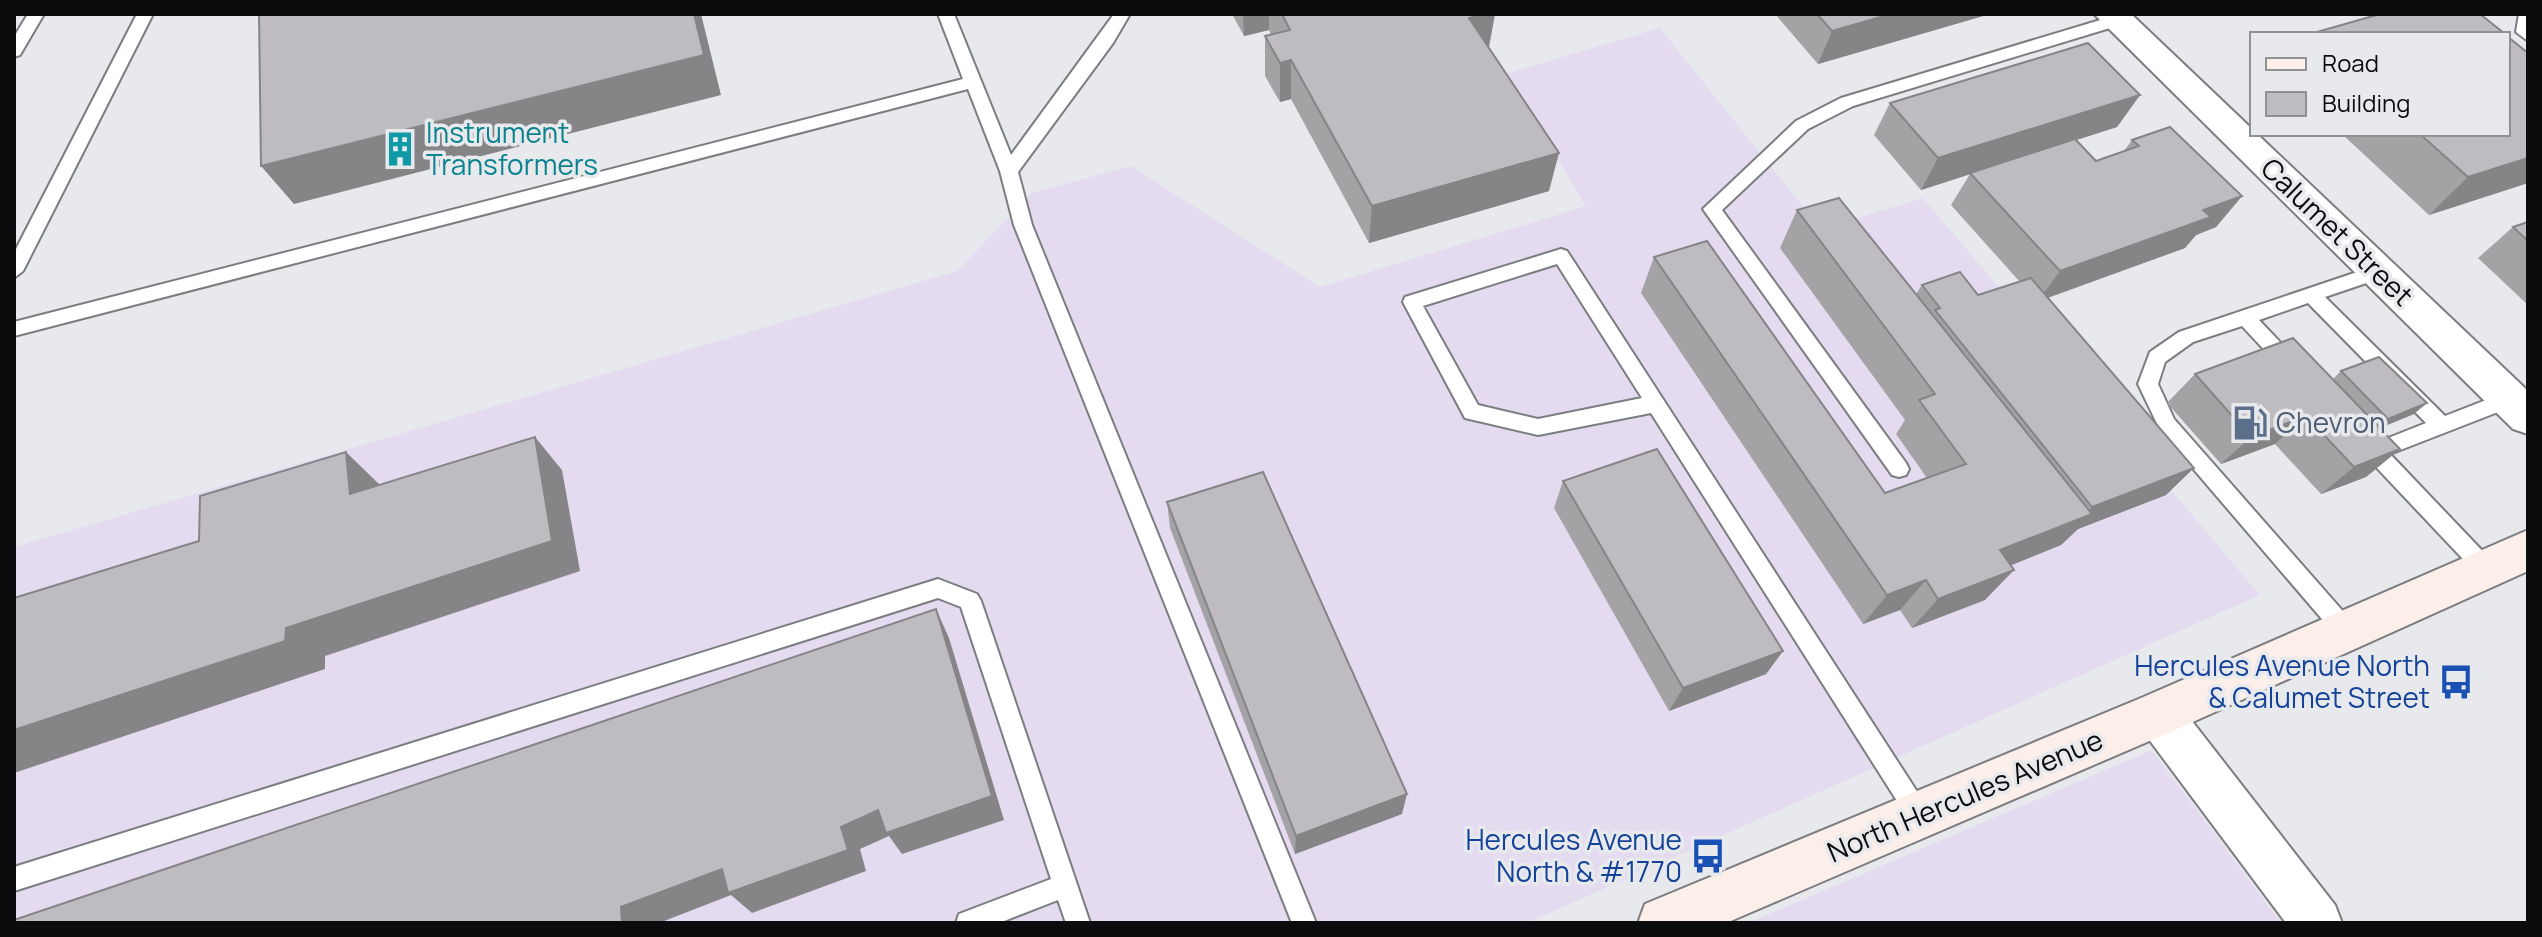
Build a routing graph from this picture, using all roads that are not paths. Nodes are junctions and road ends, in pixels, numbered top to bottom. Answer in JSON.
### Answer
{"nodes":[{"id":1,"x":36,"y":14,"type":"edge"},
{"id":2,"x":145,"y":14,"type":"edge"},
{"id":3,"x":946,"y":14,"type":"edge"},
{"id":4,"x":1122,"y":14,"type":"edge"},
{"id":5,"x":2527,"y":14,"type":"edge"},
{"id":6,"x":2114,"y":17,"type":"edge"},
{"id":7,"x":2528,"y":35,"type":"edge"},
{"id":8,"x":14,"y":51,"type":"edge"},
{"id":9,"x":973,"y":82,"type":"junction"},
{"id":10,"x":1009,"y":171,"type":"junction"},
{"id":11,"x":14,"y":271,"type":"edge"},
{"id":12,"x":2378,"y":272,"type":"junction"},
{"id":13,"x":2311,"y":295,"type":"junction"},
{"id":14,"x":2245,"y":317,"type":"junction"},
{"id":15,"x":14,"y":329,"type":"edge"},
{"id":16,"x":2299,"y":373,"type":"edge"},
{"id":17,"x":1654,"y":404,"type":"junction"},
{"id":18,"x":2519,"y":408,"type":"edge"},
{"id":19,"x":2441,"y":425,"type":"junction"},
{"id":20,"x":2352,"y":429,"type":"edge"},
{"id":21,"x":2374,"y":452,"type":"junction"},
{"id":22,"x":1899,"y":469,"type":"dead end"},
{"id":23,"x":2507,"y":559,"type":"edge"},
{"id":24,"x":2347,"y":632,"type":"junction"},
{"id":25,"x":2158,"y":714,"type":"junction"},
{"id":26,"x":1919,"y":815,"type":"junction"},
{"id":27,"x":14,"y":879,"type":"edge"},
{"id":28,"x":1065,"y":885,"type":"junction"},
{"id":29,"x":968,"y":923,"type":"edge"},
{"id":30,"x":1078,"y":923,"type":"edge"},
{"id":31,"x":1304,"y":923,"type":"edge"},
{"id":32,"x":1664,"y":923,"type":"edge"},
{"id":33,"x":2317,"y":923,"type":"edge"}],
"edges":[{"from":1,"to":8,"type":"lane"},
{"from":2,"to":11,"type":"lane"},
{"from":3,"to":9,"type":"lane"},
{"from":4,"to":10,"type":"lane"},
{"from":5,"to":7,"type":"lane"},
{"from":6,"to":12,"type":"street","name":"Calumet Street"},
{"from":6,"to":22,"type":"lane"},
{"from":9,"to":10,"type":"lane"},
{"from":9,"to":15,"type":"lane"},
{"from":10,"to":31,"type":"lane"},
{"from":12,"to":13,"type":"lane"},
{"from":12,"to":18,"type":"street","name":"Calumet Street"},
{"from":13,"to":14,"type":"lane"},
{"from":13,"to":19,"type":"lane"},
{"from":14,"to":16,"type":"lane"},
{"from":14,"to":24,"type":"lane"},
{"from":17,"to":17,"type":"lane"},
{"from":17,"to":26,"type":"lane"},
{"from":18,"to":19,"type":"lane"},
{"from":19,"to":21,"type":"lane"},
{"from":20,"to":21,"type":"lane"},
{"from":21,"to":23,"type":"lane"},
{"from":23,"to":24,"type":"street","name":"North Hercules Avenue"},
{"from":24,"to":25,"type":"street","name":"North Hercules Avenue"},
{"from":25,"to":26,"type":"street","name":"North Hercules Avenue"},
{"from":25,"to":33,"type":"street"},
{"from":26,"to":32,"type":"street","name":"North Hercules Avenue"},
{"from":27,"to":28,"type":"lane"},
{"from":28,"to":29,"type":"lane"},
{"from":28,"to":30,"type":"lane"}]}
